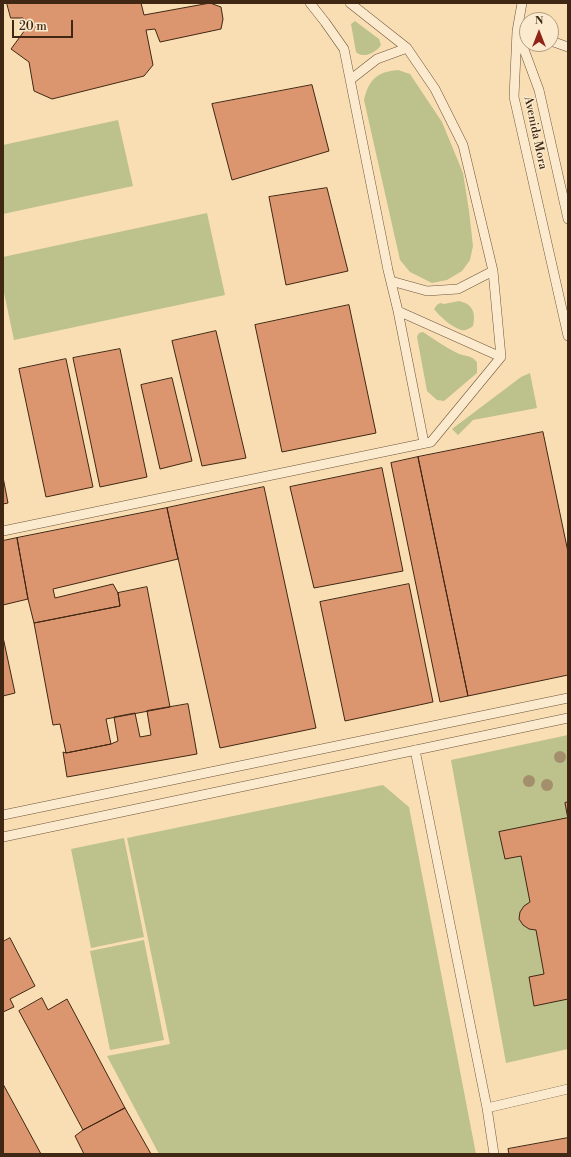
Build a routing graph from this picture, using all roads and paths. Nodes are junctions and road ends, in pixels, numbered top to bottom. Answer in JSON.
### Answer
{"nodes":[{"id":1,"x":310,"y":3,"type":"edge"},
{"id":2,"x":350,"y":3,"type":"edge"},
{"id":3,"x":522,"y":3,"type":"edge"},
{"id":4,"x":517,"y":31,"type":"junction"},
{"id":5,"x":407,"y":48,"type":"junction"},
{"id":6,"x":350,"y":80,"type":"junction"},
{"id":7,"x":568,"y":219,"type":"edge"},
{"id":8,"x":493,"y":272,"type":"junction"},
{"id":9,"x":390,"y":281,"type":"junction"},
{"id":10,"x":398,"y":311,"type":"junction"},
{"id":11,"x":568,"y":336,"type":"edge"},
{"id":12,"x":501,"y":357,"type":"junction"},
{"id":13,"x":424,"y":443,"type":"junction"},
{"id":14,"x":3,"y":531,"type":"edge"},
{"id":15,"x":568,"y":698,"type":"edge"},
{"id":16,"x":568,"y":718,"type":"edge"},
{"id":17,"x":415,"y":750,"type":"junction"},
{"id":18,"x":3,"y":815,"type":"edge"},
{"id":19,"x":3,"y":837,"type":"edge"},
{"id":20,"x":568,"y":1089,"type":"edge"},
{"id":21,"x":487,"y":1108,"type":"junction"},
{"id":22,"x":494,"y":1154,"type":"edge"}],
"edges":[{"from":1,"to":6,"type":"lane"},
{"from":2,"to":5,"type":"lane"},
{"from":3,"to":4,"type":"lane"},
{"from":4,"to":7,"type":"lane","name":"Avenida Mora"},
{"from":4,"to":11,"type":"lane","name":"Avenida Mora"},
{"from":5,"to":6,"type":"lane"},
{"from":5,"to":8,"type":"lane"},
{"from":6,"to":9,"type":"lane"},
{"from":8,"to":9,"type":"lane"},
{"from":8,"to":12,"type":"lane"},
{"from":9,"to":10,"type":"lane"},
{"from":10,"to":12,"type":"lane"},
{"from":10,"to":13,"type":"lane"},
{"from":12,"to":13,"type":"lane"},
{"from":13,"to":14,"type":"lane"},
{"from":15,"to":18,"type":"lane"},
{"from":16,"to":17,"type":"lane"},
{"from":17,"to":19,"type":"lane"},
{"from":17,"to":21,"type":"lane"},
{"from":20,"to":21,"type":"lane"},
{"from":21,"to":22,"type":"lane"}]}
